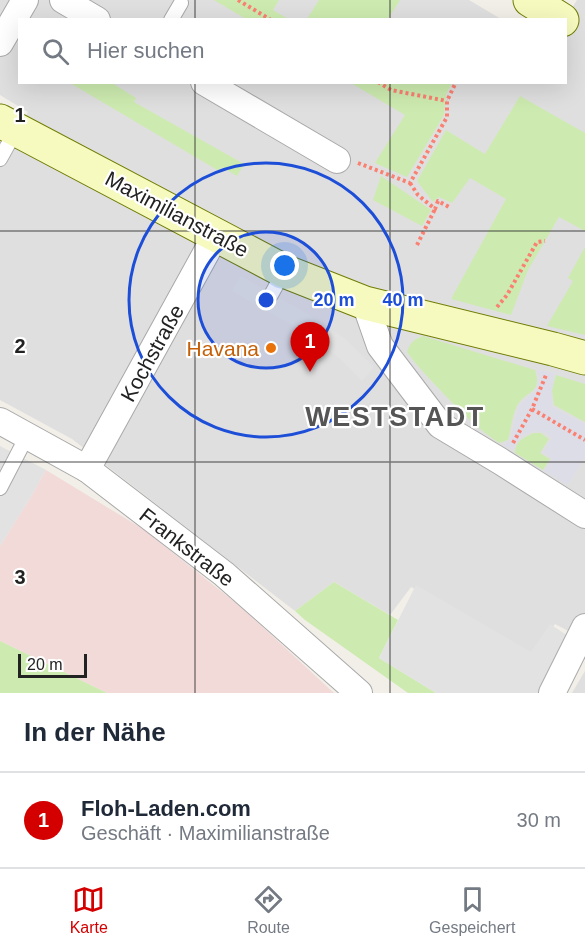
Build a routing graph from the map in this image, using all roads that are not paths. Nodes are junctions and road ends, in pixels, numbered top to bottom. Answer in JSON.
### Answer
{"nodes":[{"id":1,"x":25,"y":0,"type":"edge"},
{"id":2,"x":63,"y":0,"type":"edge"},
{"id":3,"x":182,"y":3,"type":"dead end"},
{"id":4,"x":94,"y":18,"type":"edge"},
{"id":5,"x":172,"y":18,"type":"edge"},
{"id":6,"x":567,"y":21,"type":"edge"},
{"id":7,"x":585,"y":33,"type":"edge"},
{"id":8,"x":0,"y":43,"type":"edge"},
{"id":9,"x":207,"y":84,"type":"edge"},
{"id":10,"x":8,"y":125,"type":"edge"},
{"id":11,"x":0,"y":159,"type":"edge"},
{"id":12,"x":337,"y":160,"type":"road end"},
{"id":13,"x":216,"y":235,"type":"junction"},
{"id":14,"x":365,"y":303,"type":"junction"},
{"id":15,"x":585,"y":358,"type":"edge"},
{"id":16,"x":0,"y":421,"type":"edge"},
{"id":17,"x":27,"y":436,"type":"junction"},
{"id":18,"x":87,"y":470,"type":"junction"},
{"id":19,"x":0,"y":488,"type":"edge"},
{"id":20,"x":585,"y":515,"type":"edge"},
{"id":21,"x":585,"y":627,"type":"edge"},
{"id":22,"x":359,"y":693,"type":"edge"},
{"id":23,"x":552,"y":693,"type":"edge"}],
"edges":[{"from":1,"to":8,"type":"street"},
{"from":2,"to":4,"type":"street"},
{"from":3,"to":5,"type":"lane"},
{"from":6,"to":7,"type":"street"},
{"from":9,"to":12,"type":"street"},
{"from":10,"to":11,"type":"lane"},
{"from":10,"to":13,"type":"street","name":"Maximilianstraße"},
{"from":13,"to":14,"type":"street","name":"Maximilianstraße"},
{"from":13,"to":18,"type":"street","name":"Kochstraße"},
{"from":14,"to":15,"type":"street","name":"Maximilianstraße"},
{"from":14,"to":20,"type":"street"},
{"from":16,"to":17,"type":"street","name":"Frankstraße"},
{"from":17,"to":18,"type":"street","name":"Frankstraße"},
{"from":17,"to":19,"type":"lane"},
{"from":18,"to":22,"type":"street","name":"Frankstraße"},
{"from":21,"to":23,"type":"street"}]}
